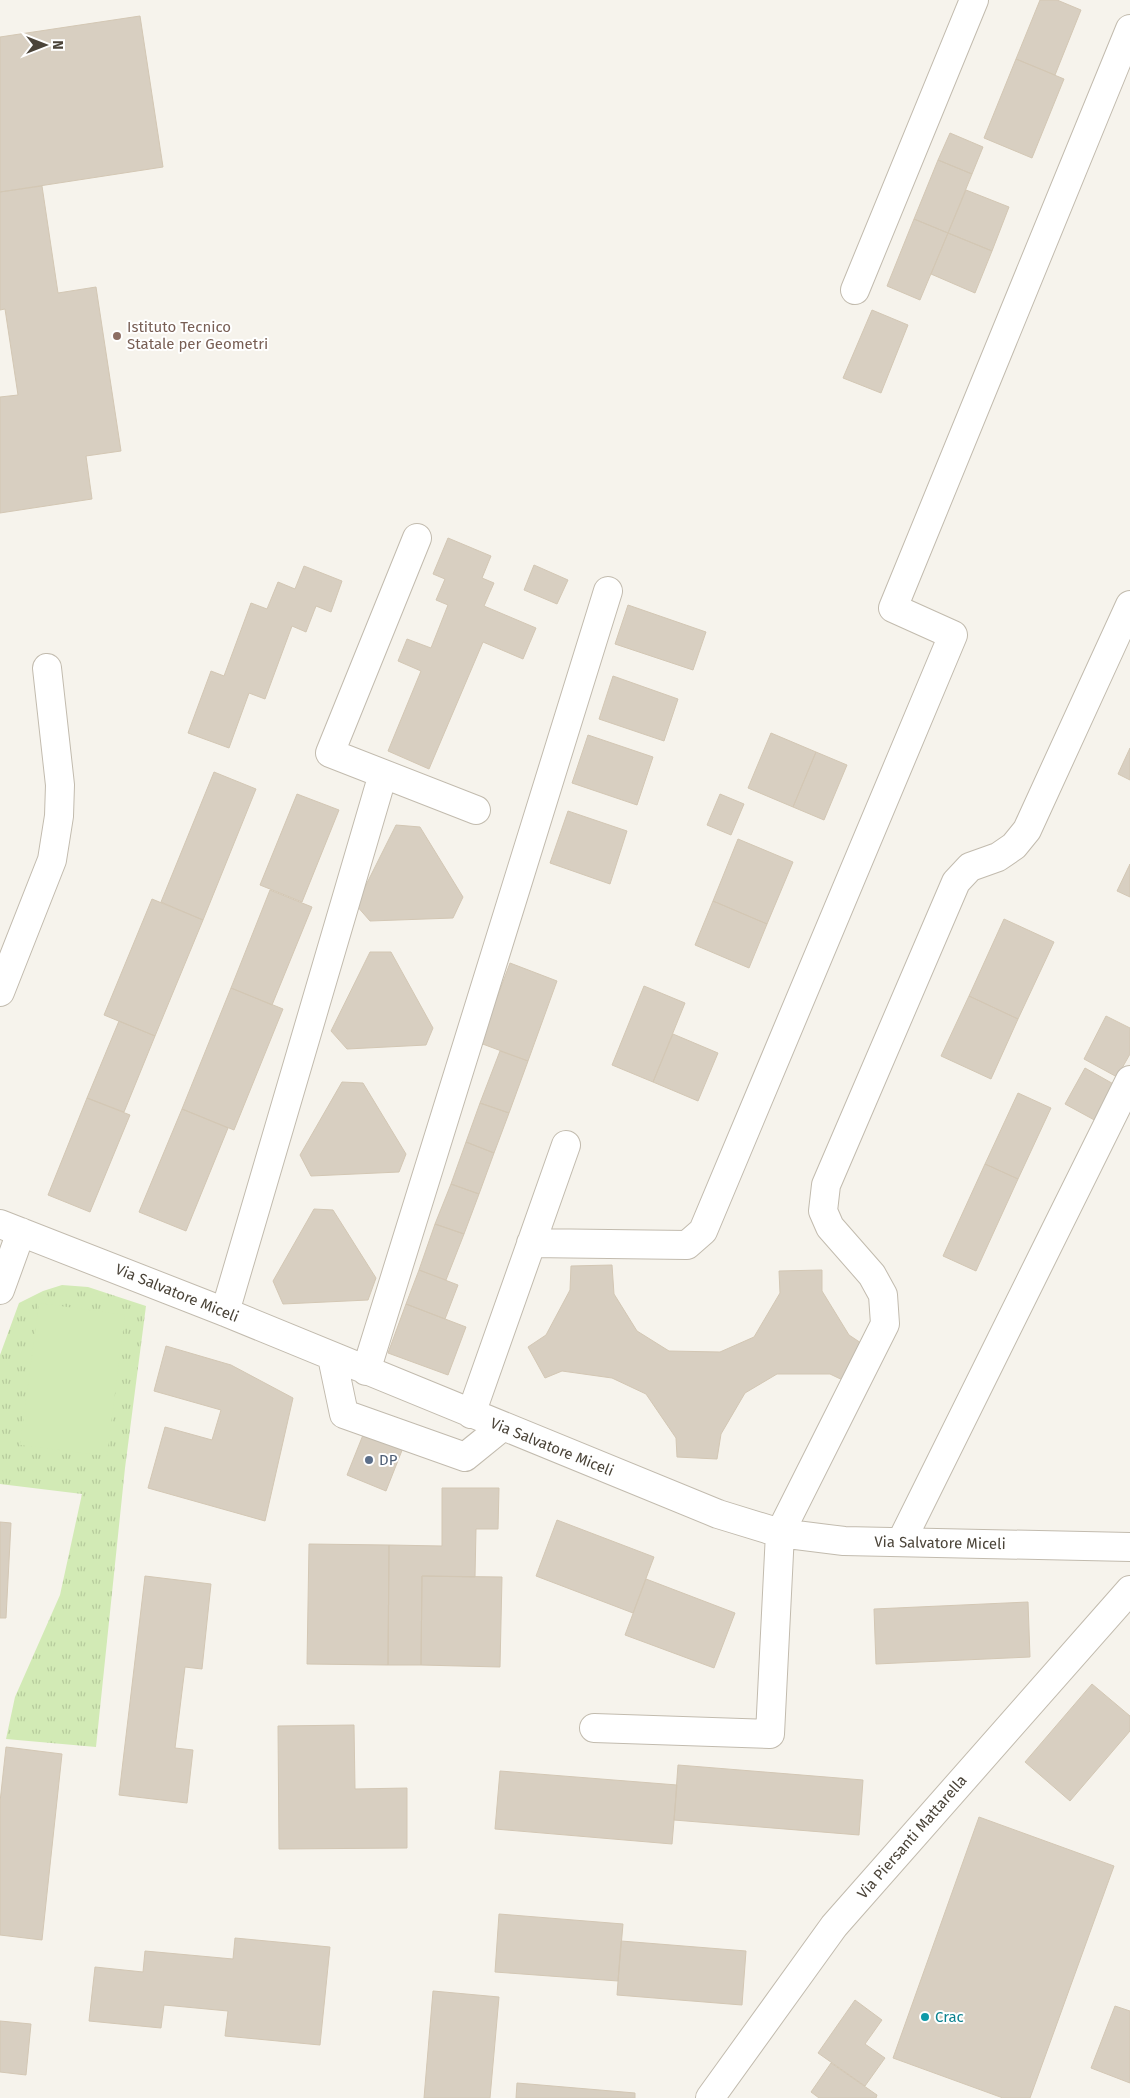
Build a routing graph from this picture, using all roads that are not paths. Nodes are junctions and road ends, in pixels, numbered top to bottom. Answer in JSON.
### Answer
{"nodes":[{"id":1,"x":974,"y":0,"type":"edge"},
{"id":2,"x":1130,"y":29,"type":"edge"},
{"id":3,"x":855,"y":290,"type":"dead end"},
{"id":4,"x":417,"y":538,"type":"dead end"},
{"id":5,"x":608,"y":591,"type":"dead end"},
{"id":6,"x":1130,"y":605,"type":"edge"},
{"id":7,"x":47,"y":668,"type":"dead end"},
{"id":8,"x":383,"y":774,"type":"junction"},
{"id":9,"x":476,"y":810,"type":"dead end"},
{"id":10,"x":0,"y":992,"type":"edge"},
{"id":11,"x":1130,"y":1080,"type":"edge"},
{"id":12,"x":566,"y":1145,"type":"dead end"},
{"id":13,"x":10,"y":1228,"type":"edge"},
{"id":14,"x":531,"y":1243,"type":"junction"},
{"id":15,"x":0,"y":1290,"type":"edge"},
{"id":16,"x":226,"y":1312,"type":"junction"},
{"id":17,"x":332,"y":1357,"type":"junction"},
{"id":18,"x":366,"y":1371,"type":"junction"},
{"id":19,"x":471,"y":1414,"type":"junction"},
{"id":20,"x":502,"y":1427,"type":"junction"},
{"id":21,"x":780,"y":1533,"type":"junction"},
{"id":22,"x":901,"y":1542,"type":"junction"},
{"id":23,"x":1130,"y":1546,"type":"edge"},
{"id":24,"x":1130,"y":1590,"type":"edge"},
{"id":25,"x":594,"y":1728,"type":"dead end"},
{"id":26,"x":710,"y":2098,"type":"edge"}],
"edges":[{"from":1,"to":3,"type":"street"},
{"from":2,"to":14,"type":"street"},
{"from":4,"to":8,"type":"street"},
{"from":5,"to":18,"type":"street"},
{"from":6,"to":21,"type":"street"},
{"from":7,"to":10,"type":"street"},
{"from":8,"to":9,"type":"street"},
{"from":8,"to":16,"type":"street"},
{"from":11,"to":22,"type":"street"},
{"from":12,"to":14,"type":"street"},
{"from":13,"to":15,"type":"street"},
{"from":13,"to":16,"type":"street","name":"Via Salvatore Miceli"},
{"from":14,"to":19,"type":"street"},
{"from":16,"to":17,"type":"street","name":"Via Salvatore Miceli"},
{"from":17,"to":18,"type":"street","name":"Via Salvatore Miceli"},
{"from":17,"to":20,"type":"street"},
{"from":18,"to":19,"type":"street","name":"Via Salvatore Miceli"},
{"from":19,"to":20,"type":"street","name":"Via Salvatore Miceli"},
{"from":20,"to":21,"type":"street","name":"Via Salvatore Miceli"},
{"from":21,"to":22,"type":"street","name":"Via Salvatore Miceli"},
{"from":21,"to":25,"type":"street"},
{"from":22,"to":23,"type":"street","name":"Via Salvatore Miceli"},
{"from":24,"to":26,"type":"street","name":"Via Piersanti Mattarella"}]}
